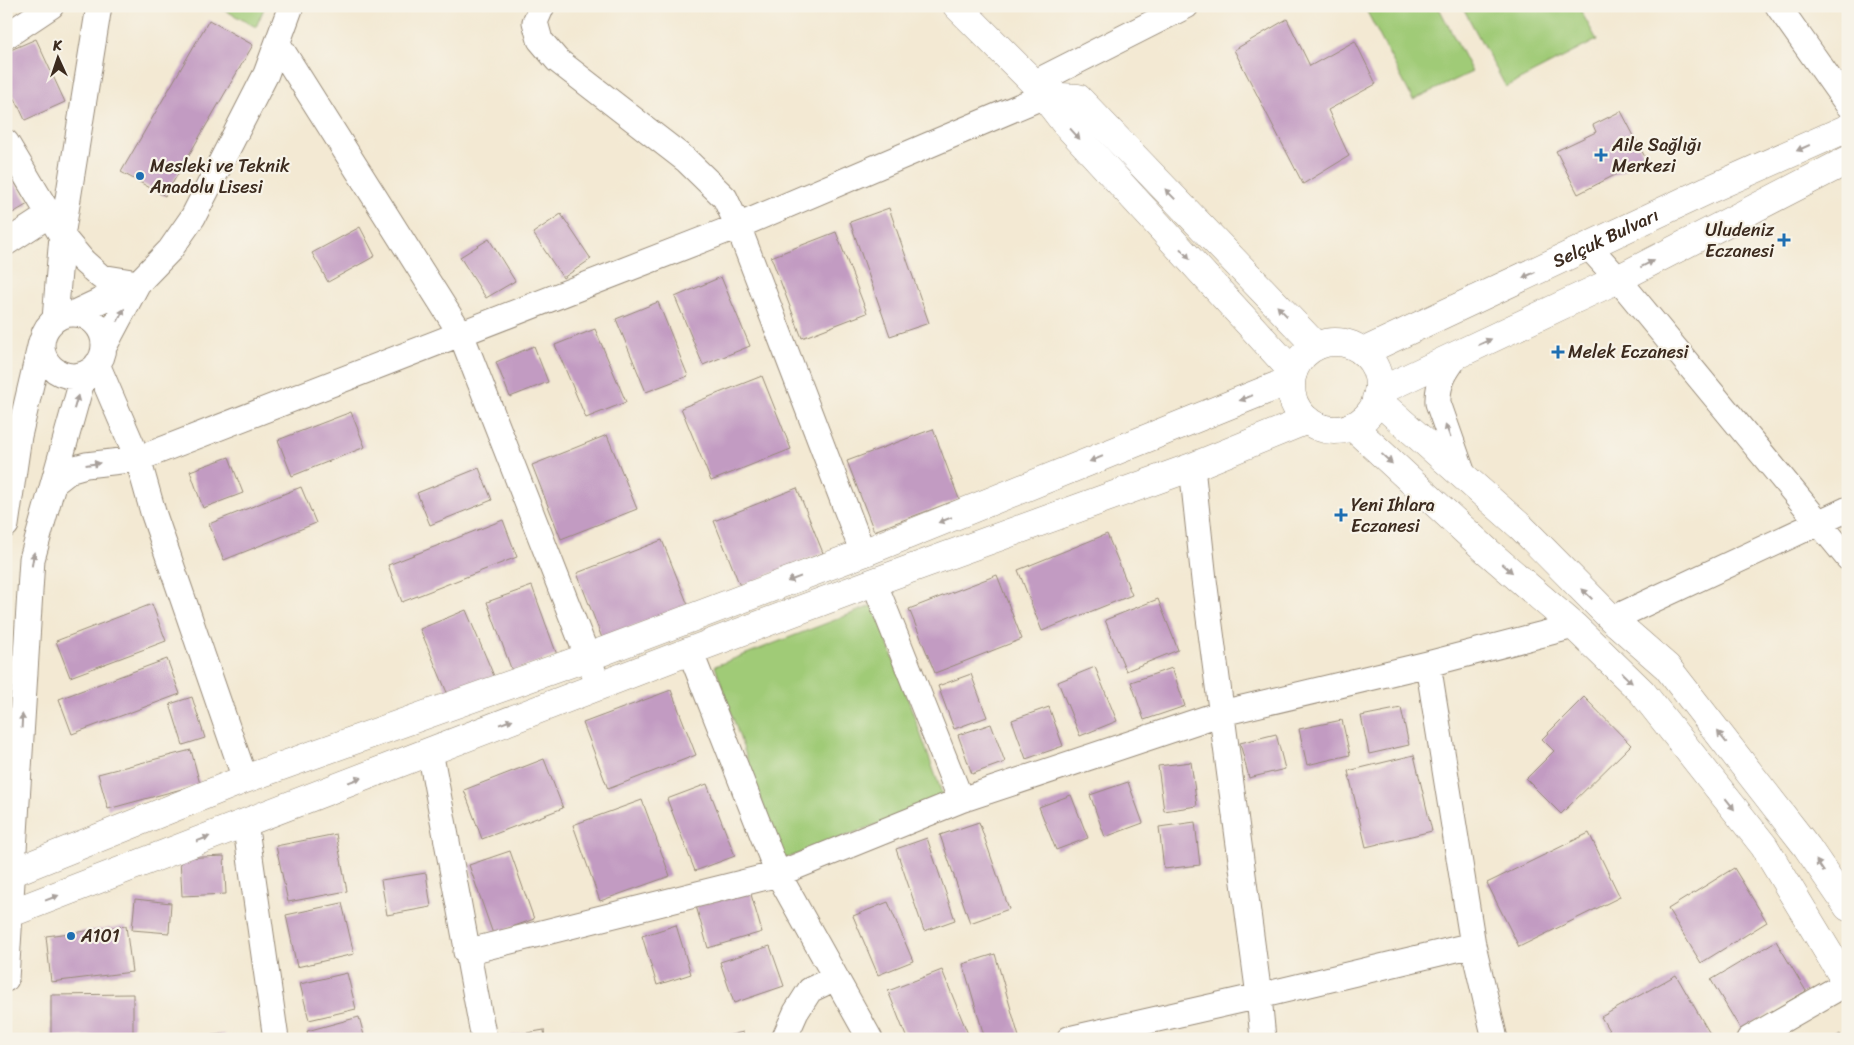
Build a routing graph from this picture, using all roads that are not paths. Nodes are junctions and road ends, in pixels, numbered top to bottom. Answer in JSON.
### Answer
{"nodes":[{"id":1,"x":51,"y":6,"type":"edge"},
{"id":2,"x":100,"y":6,"type":"edge"},
{"id":3,"x":291,"y":6,"type":"edge"},
{"id":4,"x":542,"y":6,"type":"edge"},
{"id":5,"x":957,"y":6,"type":"edge"},
{"id":6,"x":1186,"y":6,"type":"edge"},
{"id":7,"x":1778,"y":6,"type":"edge"},
{"id":8,"x":6,"y":36,"type":"edge"},
{"id":9,"x":278,"y":44,"type":"junction"},
{"id":10,"x":1039,"y":90,"type":"junction"},
{"id":11,"x":1848,"y":106,"type":"edge"},
{"id":12,"x":1848,"y":128,"type":"edge"},
{"id":13,"x":6,"y":142,"type":"edge"},
{"id":14,"x":1848,"y":160,"type":"edge"},
{"id":15,"x":49,"y":215,"type":"junction"},
{"id":16,"x":738,"y":226,"type":"junction"},
{"id":17,"x":62,"y":236,"type":"junction"},
{"id":18,"x":6,"y":243,"type":"edge"},
{"id":19,"x":1589,"y":247,"type":"junction"},
{"id":20,"x":1618,"y":279,"type":"junction"},
{"id":21,"x":138,"y":283,"type":"junction"},
{"id":22,"x":65,"y":316,"type":"junction"},
{"id":23,"x":461,"y":334,"type":"junction"},
{"id":24,"x":40,"y":342,"type":"junction"},
{"id":25,"x":1316,"y":346,"type":"junction"},
{"id":26,"x":1363,"y":352,"type":"junction"},
{"id":27,"x":1458,"y":354,"type":"junction"},
{"id":28,"x":95,"y":362,"type":"junction"},
{"id":29,"x":1292,"y":376,"type":"junction"},
{"id":30,"x":1377,"y":396,"type":"junction"},
{"id":31,"x":1307,"y":420,"type":"junction"},
{"id":32,"x":1352,"y":426,"type":"junction"},
{"id":33,"x":138,"y":459,"type":"junction"},
{"id":34,"x":1192,"y":467,"type":"junction"},
{"id":35,"x":1464,"y":477,"type":"junction"},
{"id":36,"x":53,"y":484,"type":"junction"},
{"id":37,"x":1848,"y":509,"type":"edge"},
{"id":38,"x":6,"y":524,"type":"edge"},
{"id":39,"x":1818,"y":524,"type":"junction"},
{"id":40,"x":863,"y":553,"type":"junction"},
{"id":41,"x":1848,"y":558,"type":"edge"},
{"id":42,"x":874,"y":582,"type":"junction"},
{"id":43,"x":1612,"y":620,"type":"junction"},
{"id":44,"x":1574,"y":626,"type":"junction"},
{"id":45,"x":690,"y":651,"type":"junction"},
{"id":46,"x":588,"y":658,"type":"junction"},
{"id":47,"x":1428,"y":664,"type":"junction"},
{"id":48,"x":599,"y":686,"type":"junction"},
{"id":49,"x":1222,"y":713,"type":"junction"},
{"id":50,"x":430,"y":751,"type":"junction"},
{"id":51,"x":245,"y":779,"type":"junction"},
{"id":52,"x":961,"y":800,"type":"junction"},
{"id":53,"x":245,"y":822,"type":"junction"},
{"id":54,"x":10,"y":874,"type":"edge"},
{"id":55,"x":778,"y":874,"type":"junction"},
{"id":56,"x":1848,"y":907,"type":"edge"},
{"id":57,"x":9,"y":914,"type":"edge"},
{"id":58,"x":1473,"y":945,"type":"junction"},
{"id":59,"x":466,"y":952,"type":"junction"},
{"id":60,"x":836,"y":978,"type":"junction"},
{"id":61,"x":6,"y":979,"type":"edge"},
{"id":62,"x":1847,"y":984,"type":"edge"},
{"id":63,"x":1259,"y":996,"type":"junction"},
{"id":64,"x":276,"y":1039,"type":"edge"},
{"id":65,"x":484,"y":1039,"type":"edge"},
{"id":66,"x":784,"y":1039,"type":"edge"},
{"id":67,"x":870,"y":1039,"type":"edge"},
{"id":68,"x":1068,"y":1039,"type":"edge"},
{"id":69,"x":1263,"y":1039,"type":"edge"},
{"id":70,"x":1495,"y":1039,"type":"edge"},
{"id":71,"x":1749,"y":1039,"type":"edge"}],
"edges":[{"from":1,"to":8,"type":"street"},
{"from":2,"to":17,"type":"street"},
{"from":3,"to":9,"type":"street"},
{"from":4,"to":16,"type":"street"},
{"from":5,"to":10,"type":"main road"},
{"from":6,"to":10,"type":"street"},
{"from":7,"to":11,"type":"street"},
{"from":9,"to":21,"type":"street"},
{"from":9,"to":23,"type":"street"},
{"from":10,"to":16,"type":"street"},
{"from":25,"to":10,"type":"main road","one_way":true},
{"from":10,"to":29,"type":"main road","one_way":true},
{"from":12,"to":19,"type":"main road","name":"Selçuk Bulvarı","one_way":true},
{"from":13,"to":15,"type":"street"},
{"from":20,"to":14,"type":"main road","one_way":true},
{"from":15,"to":17,"type":"street"},
{"from":15,"to":18,"type":"street"},
{"from":16,"to":23,"type":"street"},
{"from":16,"to":40,"type":"street"},
{"from":17,"to":21,"type":"street"},
{"from":17,"to":22,"type":"street"},
{"from":19,"to":20,"type":"street"},
{"from":19,"to":26,"type":"main road","name":"Selçuk Bulvarı","one_way":true},
{"from":27,"to":20,"type":"main road","one_way":true},
{"from":20,"to":39,"type":"street"},
{"from":21,"to":22,"type":"street"},
{"from":28,"to":21,"type":"street","one_way":true},
{"from":22,"to":24,"type":"street"},
{"from":22,"to":28,"type":"street"},
{"from":23,"to":33,"type":"street"},
{"from":23,"to":46,"type":"street"},
{"from":24,"to":28,"type":"street"},
{"from":24,"to":38,"type":"street"},
{"from":25,"to":26,"type":"main road"},
{"from":25,"to":29,"type":"main road"},
{"from":26,"to":30,"type":"main road"},
{"from":27,"to":30,"type":"main road"},
{"from":35,"to":27,"type":"street","one_way":true},
{"from":28,"to":33,"type":"street"},
{"from":36,"to":28,"type":"street","one_way":true},
{"from":29,"to":31,"type":"main road"},
{"from":29,"to":40,"type":"main road","one_way":true},
{"from":30,"to":32,"type":"main road"},
{"from":30,"to":35,"type":"main road"},
{"from":31,"to":32,"type":"main road"},
{"from":31,"to":34,"type":"main road"},
{"from":32,"to":44,"type":"main road","one_way":true},
{"from":36,"to":33,"type":"street","one_way":true},
{"from":33,"to":51,"type":"street"},
{"from":34,"to":42,"type":"main road"},
{"from":34,"to":49,"type":"street"},
{"from":43,"to":35,"type":"main road","one_way":true},
{"from":54,"to":36,"type":"street","one_way":true},
{"from":37,"to":39,"type":"street"},
{"from":39,"to":41,"type":"street"},
{"from":39,"to":43,"type":"street"},
{"from":40,"to":46,"type":"main road","one_way":true},
{"from":42,"to":45,"type":"main road"},
{"from":42,"to":52,"type":"street"},
{"from":56,"to":43,"type":"main road","one_way":true},
{"from":44,"to":47,"type":"street"},
{"from":44,"to":62,"type":"main road","one_way":true},
{"from":45,"to":48,"type":"main road"},
{"from":45,"to":55,"type":"street"},
{"from":46,"to":48,"type":"street"},
{"from":46,"to":51,"type":"main road"},
{"from":47,"to":49,"type":"street"},
{"from":47,"to":58,"type":"street"},
{"from":50,"to":48,"type":"main road","one_way":true},
{"from":49,"to":52,"type":"street"},
{"from":49,"to":63,"type":"street"},
{"from":53,"to":50,"type":"main road","one_way":true},
{"from":50,"to":59,"type":"street"},
{"from":51,"to":54,"type":"main road"},
{"from":52,"to":55,"type":"street"},
{"from":57,"to":53,"type":"main road","one_way":true},
{"from":53,"to":64,"type":"street"},
{"from":54,"to":57,"type":"street"},
{"from":55,"to":59,"type":"street"},
{"from":55,"to":60,"type":"street"},
{"from":57,"to":61,"type":"street"},
{"from":58,"to":63,"type":"street"},
{"from":58,"to":70,"type":"street"},
{"from":59,"to":65,"type":"street"},
{"from":60,"to":66,"type":"street"},
{"from":60,"to":67,"type":"street"},
{"from":62,"to":71,"type":"street"},
{"from":63,"to":68,"type":"street"},
{"from":63,"to":69,"type":"street"}]}
